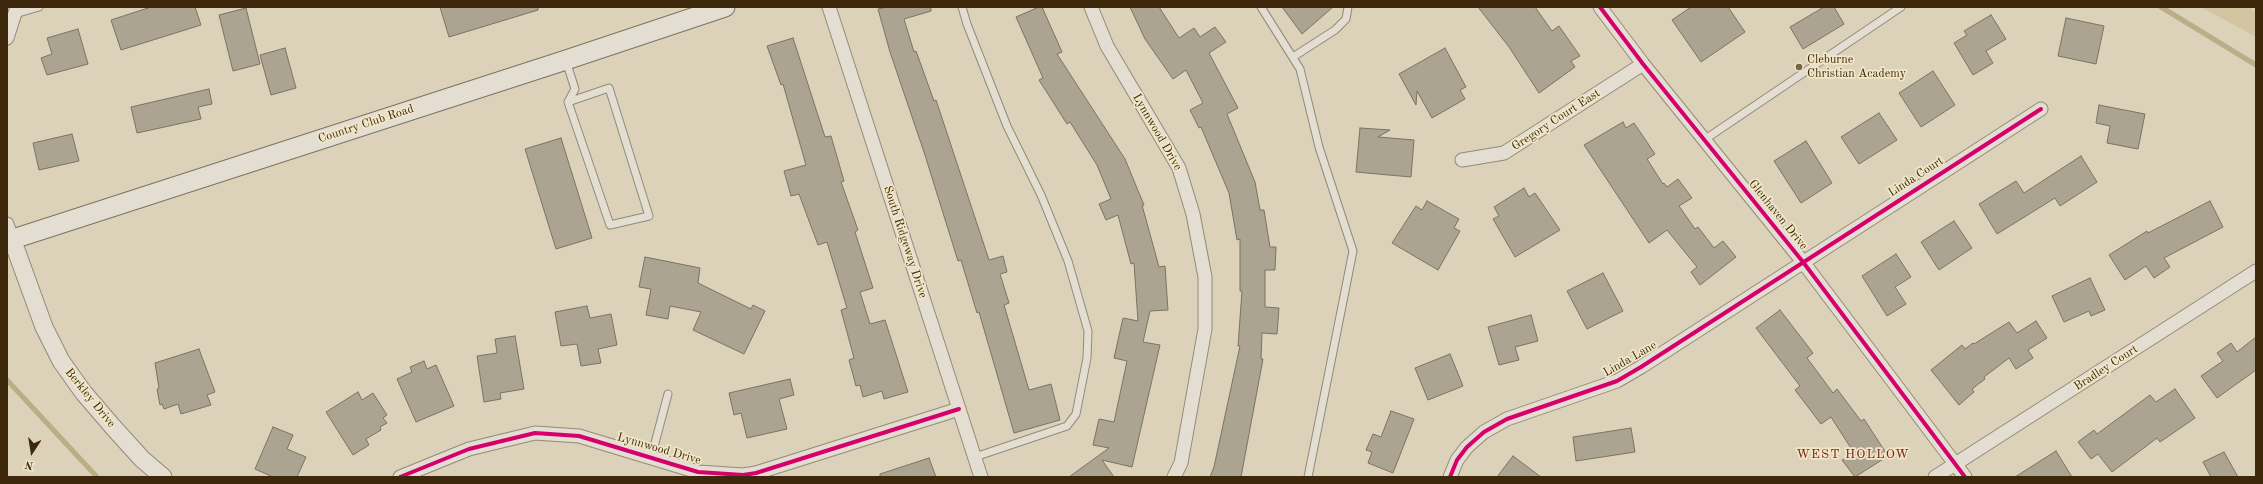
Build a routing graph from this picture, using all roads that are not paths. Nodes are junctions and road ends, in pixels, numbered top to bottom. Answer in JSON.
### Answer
{"nodes":[{"id":1,"x":39,"y":7,"type":"edge"},
{"id":2,"x":725,"y":7,"type":"edge"},
{"id":3,"x":829,"y":7,"type":"edge"},
{"id":4,"x":962,"y":7,"type":"edge"},
{"id":5,"x":1091,"y":7,"type":"edge"},
{"id":6,"x":1260,"y":7,"type":"edge"},
{"id":7,"x":1348,"y":7,"type":"edge"},
{"id":8,"x":1600,"y":7,"type":"edge"},
{"id":9,"x":1901,"y":7,"type":"edge"},
{"id":10,"x":16,"y":10,"type":"edge"},
{"id":11,"x":7,"y":37,"type":"edge"},
{"id":12,"x":1293,"y":57,"type":"junction"},
{"id":13,"x":566,"y":60,"type":"junction"},
{"id":14,"x":1643,"y":64,"type":"junction"},
{"id":15,"x":568,"y":102,"type":"junction"},
{"id":16,"x":2041,"y":108,"type":"dead end"},
{"id":17,"x":1704,"y":140,"type":"junction"},
{"id":18,"x":1462,"y":160,"type":"dead end"},
{"id":19,"x":9,"y":235,"type":"edge"},
{"id":20,"x":1803,"y":262,"type":"junction"},
{"id":21,"x":2256,"y":272,"type":"edge"},
{"id":22,"x":668,"y":394,"type":"dead end"},
{"id":23,"x":960,"y":408,"type":"junction"},
{"id":24,"x":975,"y":457,"type":"junction"},
{"id":25,"x":651,"y":458,"type":"junction"},
{"id":26,"x":1955,"y":465,"type":"junction"},
{"id":27,"x":163,"y":477,"type":"edge"},
{"id":28,"x":400,"y":477,"type":"edge"},
{"id":29,"x":981,"y":477,"type":"edge"},
{"id":30,"x":1174,"y":477,"type":"edge"},
{"id":31,"x":1308,"y":477,"type":"edge"},
{"id":32,"x":1450,"y":477,"type":"edge"},
{"id":33,"x":1935,"y":477,"type":"edge"},
{"id":34,"x":1964,"y":477,"type":"edge"}],
"edges":[{"from":1,"to":10,"type":"lane"},
{"from":2,"to":13,"type":"main road","name":"Country Club Road"},
{"from":3,"to":23,"type":"street","name":"South Ridgeway Drive"},
{"from":4,"to":24,"type":"lane"},
{"from":5,"to":30,"type":"street","name":"Lynnwood Drive"},
{"from":6,"to":12,"type":"lane"},
{"from":7,"to":12,"type":"lane"},
{"from":8,"to":14,"type":"street","name":"Glenhaven Drive"},
{"from":9,"to":17,"type":"lane"},
{"from":10,"to":11,"type":"street"},
{"from":12,"to":31,"type":"lane"},
{"from":13,"to":15,"type":"lane"},
{"from":13,"to":19,"type":"main road","name":"Country Club Road"},
{"from":14,"to":17,"type":"street","name":"Glenhaven Drive"},
{"from":14,"to":18,"type":"street","name":"Gregory Court East"},
{"from":15,"to":15,"type":"lane"},
{"from":16,"to":20,"type":"street","name":"Linda Court"},
{"from":17,"to":20,"type":"street","name":"Glenhaven Drive"},
{"from":19,"to":27,"type":"street","name":"Berkley Drive"},
{"from":20,"to":26,"type":"street","name":"Glenhaven Drive"},
{"from":20,"to":32,"type":"street","name":"Linda Lane"},
{"from":21,"to":26,"type":"street","name":"Bradley Court"},
{"from":22,"to":25,"type":"lane"},
{"from":23,"to":24,"type":"street","name":"South Ridgeway Drive"},
{"from":23,"to":25,"type":"street","name":"Lynnwood Drive"},
{"from":24,"to":29,"type":"street","name":"South Ridgeway Drive"},
{"from":25,"to":28,"type":"street","name":"Lynnwood Drive"},
{"from":26,"to":33,"type":"street","name":"Bradley Court"},
{"from":26,"to":34,"type":"street","name":"Glenhaven Drive"}]}
